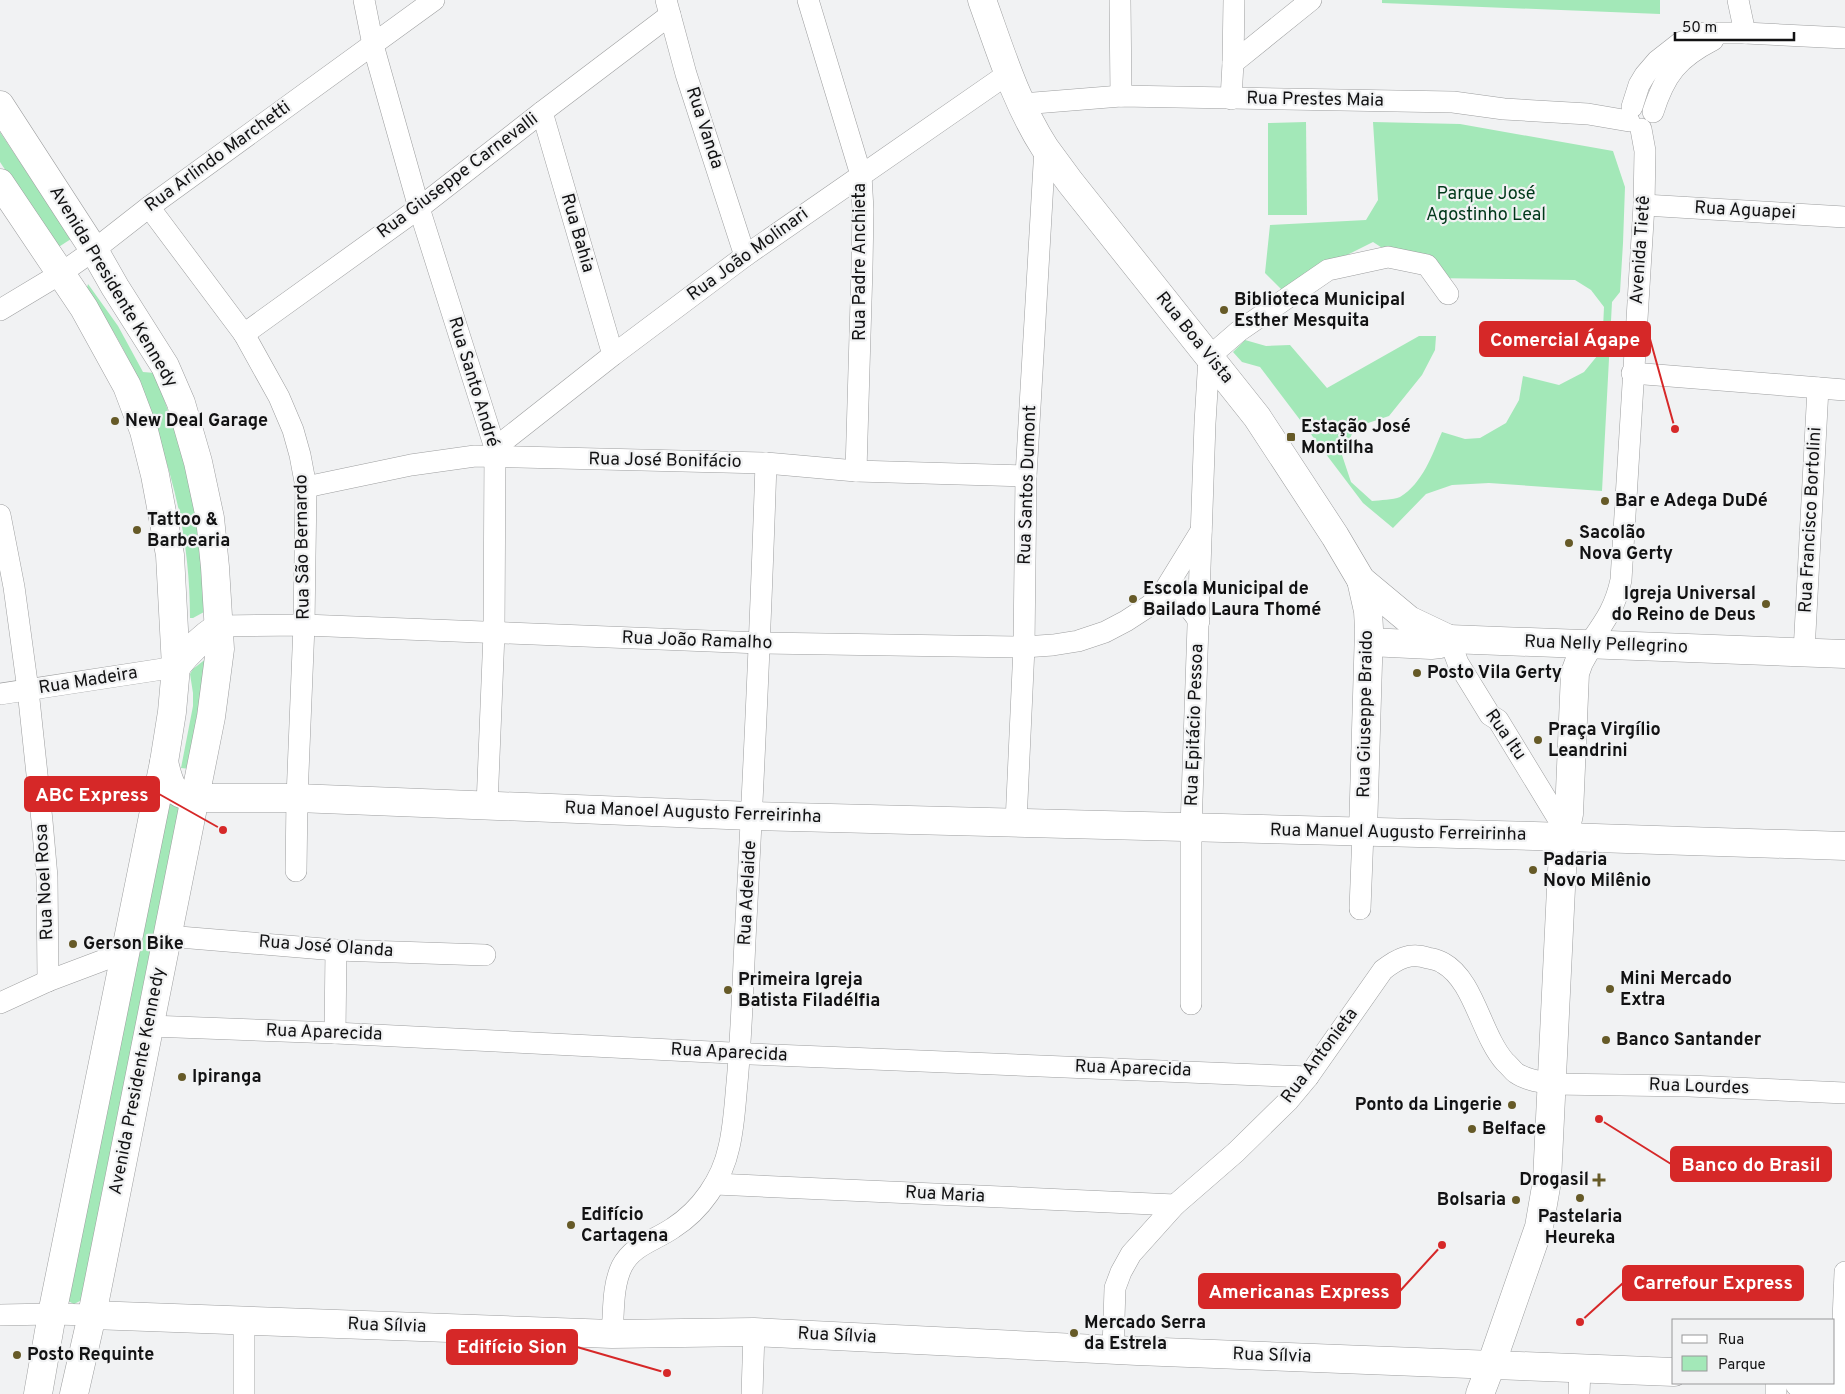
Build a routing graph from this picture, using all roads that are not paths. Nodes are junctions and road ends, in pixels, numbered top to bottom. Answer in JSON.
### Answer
{"nodes":[{"id":1,"x":364,"y":0,"type":"edge"},
{"id":2,"x":434,"y":0,"type":"edge"},
{"id":3,"x":808,"y":0,"type":"edge"},
{"id":4,"x":982,"y":0,"type":"edge"},
{"id":5,"x":1120,"y":0,"type":"edge"},
{"id":6,"x":1234,"y":0,"type":"edge"},
{"id":7,"x":1311,"y":0,"type":"edge"},
{"id":8,"x":1738,"y":0,"type":"edge"},
{"id":9,"x":668,"y":8,"type":"edge"},
{"id":10,"x":1737,"y":33,"type":"junction"},
{"id":11,"x":1845,"y":38,"type":"edge"},
{"id":12,"x":373,"y":45,"type":"junction"},
{"id":13,"x":1233,"y":63,"type":"junction"},
{"id":14,"x":1009,"y":73,"type":"junction"},
{"id":15,"x":1121,"y":96,"type":"junction"},
{"id":16,"x":1231,"y":99,"type":"junction"},
{"id":17,"x":1022,"y":104,"type":"junction"},
{"id":18,"x":0,"y":105,"type":"edge"},
{"id":19,"x":542,"y":112,"type":"junction"},
{"id":20,"x":1640,"y":122,"type":"junction"},
{"id":21,"x":1045,"y":147,"type":"junction"},
{"id":22,"x":861,"y":175,"type":"junction"},
{"id":23,"x":0,"y":183,"type":"edge"},
{"id":24,"x":1644,"y":205,"type":"junction"},
{"id":25,"x":149,"y":207,"type":"junction"},
{"id":26,"x":420,"y":208,"type":"junction"},
{"id":27,"x":1845,"y":217,"type":"edge"},
{"id":28,"x":94,"y":250,"type":"junction"},
{"id":29,"x":745,"y":256,"type":"junction"},
{"id":30,"x":60,"y":274,"type":"junction"},
{"id":31,"x":1448,"y":294,"type":"dead end"},
{"id":32,"x":0,"y":310,"type":"edge"},
{"id":33,"x":244,"y":334,"type":"junction"},
{"id":34,"x":613,"y":354,"type":"junction"},
{"id":35,"x":1210,"y":357,"type":"junction"},
{"id":36,"x":1632,"y":373,"type":"junction"},
{"id":37,"x":1818,"y":388,"type":"junction"},
{"id":38,"x":1845,"y":390,"type":"edge"},
{"id":39,"x":495,"y":452,"type":"junction"},
{"id":40,"x":766,"y":463,"type":"junction"},
{"id":41,"x":856,"y":471,"type":"junction"},
{"id":42,"x":1026,"y":476,"type":"junction"},
{"id":43,"x":306,"y":487,"type":"junction"},
{"id":44,"x":0,"y":515,"type":"edge"},
{"id":45,"x":1201,"y":531,"type":"junction"},
{"id":46,"x":1361,"y":580,"type":"junction"},
{"id":47,"x":1162,"y":596,"type":"junction"},
{"id":48,"x":1199,"y":621,"type":"junction"},
{"id":49,"x":304,"y":625,"type":"junction"},
{"id":50,"x":220,"y":626,"type":"junction"},
{"id":51,"x":494,"y":632,"type":"junction"},
{"id":52,"x":1449,"y":639,"type":"junction"},
{"id":53,"x":1369,"y":642,"type":"junction"},
{"id":54,"x":760,"y":644,"type":"junction"},
{"id":55,"x":1588,"y":644,"type":"junction"},
{"id":56,"x":1024,"y":647,"type":"junction"},
{"id":57,"x":1804,"y":652,"type":"junction"},
{"id":58,"x":1845,"y":654,"type":"edge"},
{"id":59,"x":176,"y":667,"type":"junction"},
{"id":60,"x":28,"y":690,"type":"junction"},
{"id":61,"x":0,"y":694,"type":"edge"},
{"id":62,"x":164,"y":762,"type":"junction"},
{"id":63,"x":194,"y":798,"type":"junction"},
{"id":64,"x":297,"y":798,"type":"junction"},
{"id":65,"x":487,"y":806,"type":"junction"},
{"id":66,"x":752,"y":816,"type":"junction"},
{"id":67,"x":1016,"y":823,"type":"junction"},
{"id":68,"x":1191,"y":828,"type":"junction"},
{"id":69,"x":1363,"y":832,"type":"junction"},
{"id":70,"x":1565,"y":834,"type":"junction"},
{"id":71,"x":1845,"y":846,"type":"edge"},
{"id":72,"x":296,"y":871,"type":"dead end"},
{"id":73,"x":1360,"y":908,"type":"dead end"},
{"id":74,"x":167,"y":936,"type":"junction"},
{"id":75,"x":336,"y":950,"type":"junction"},
{"id":76,"x":125,"y":952,"type":"junction"},
{"id":77,"x":485,"y":956,"type":"dead end"},
{"id":78,"x":48,"y":981,"type":"junction"},
{"id":79,"x":0,"y":1003,"type":"edge"},
{"id":80,"x":1191,"y":1004,"type":"dead end"},
{"id":81,"x":150,"y":1026,"type":"junction"},
{"id":82,"x":335,"y":1033,"type":"junction"},
{"id":83,"x":739,"y":1053,"type":"junction"},
{"id":84,"x":1308,"y":1077,"type":"junction"},
{"id":85,"x":1552,"y":1084,"type":"junction"},
{"id":86,"x":1845,"y":1093,"type":"edge"},
{"id":87,"x":715,"y":1184,"type":"junction"},
{"id":88,"x":1174,"y":1205,"type":"junction"},
{"id":89,"x":1845,"y":1272,"type":"edge"},
{"id":90,"x":52,"y":1314,"type":"junction"},
{"id":91,"x":0,"y":1315,"type":"edge"},
{"id":92,"x":92,"y":1315,"type":"junction"},
{"id":93,"x":244,"y":1320,"type":"junction"},
{"id":94,"x":754,"y":1332,"type":"junction"},
{"id":95,"x":612,"y":1334,"type":"junction"},
{"id":96,"x":47,"y":1347,"type":"junction"},
{"id":97,"x":1113,"y":1349,"type":"junction"},
{"id":98,"x":1491,"y":1365,"type":"junction"},
{"id":99,"x":1672,"y":1372,"type":"edge"},
{"id":100,"x":1580,"y":1382,"type":"edge"},
{"id":101,"x":1802,"y":1384,"type":"edge"},
{"id":102,"x":38,"y":1394,"type":"edge"},
{"id":103,"x":74,"y":1394,"type":"edge"},
{"id":104,"x":244,"y":1394,"type":"edge"},
{"id":105,"x":752,"y":1394,"type":"edge"},
{"id":106,"x":1480,"y":1394,"type":"edge"},
{"id":107,"x":1828,"y":1394,"type":"edge"},
{"id":108,"x":1840,"y":1394,"type":"edge"}],
"edges":[{"from":1,"to":12,"type":"street","name":"Rua Santo André"},
{"from":2,"to":12,"type":"street","name":"Rua Arlindo Marchetti"},
{"from":3,"to":22,"type":"street","name":"Rua Padre Anchieta"},
{"from":4,"to":14,"type":"main road","name":"Rua Boa Vista"},
{"from":5,"to":15,"type":"street"},
{"from":6,"to":13,"type":"street"},
{"from":7,"to":13,"type":"street"},
{"from":8,"to":10,"type":"street"},
{"from":9,"to":19,"type":"street","name":"Rua Giuseppe Carnevalli"},
{"from":9,"to":29,"type":"street","name":"Rua Vanda"},
{"from":10,"to":11,"type":"street","name":"Avenida Tietê"},
{"from":10,"to":20,"type":"street","name":"Avenida Tietê"},
{"from":12,"to":25,"type":"street","name":"Rua Arlindo Marchetti"},
{"from":12,"to":26,"type":"street","name":"Rua Santo André"},
{"from":13,"to":16,"type":"street"},
{"from":14,"to":17,"type":"main road","name":"Rua Boa Vista"},
{"from":14,"to":22,"type":"street","name":"Rua João Molinari"},
{"from":15,"to":16,"type":"street","name":"Rua Prestes Maia"},
{"from":15,"to":17,"type":"street","name":"Rua Prestes Maia"},
{"from":16,"to":20,"type":"street","name":"Rua Prestes Maia"},
{"from":17,"to":21,"type":"main road","name":"Rua Boa Vista"},
{"from":18,"to":28,"type":"main road","name":"Avenida Presidente Kennedy"},
{"from":19,"to":26,"type":"street","name":"Rua Giuseppe Carnevalli"},
{"from":19,"to":34,"type":"street","name":"Rua Bahia"},
{"from":20,"to":24,"type":"street","name":"Avenida Tietê"},
{"from":21,"to":35,"type":"main road","name":"Rua Boa Vista"},
{"from":21,"to":42,"type":"street","name":"Rua Santos Dumont"},
{"from":22,"to":29,"type":"street","name":"Rua João Molinari"},
{"from":22,"to":41,"type":"street","name":"Rua Padre Anchieta"},
{"from":23,"to":30,"type":"main road","name":"Avenida Presidente Kennedy"},
{"from":24,"to":27,"type":"street","name":"Rua Aguapei"},
{"from":24,"to":36,"type":"street","name":"Avenida Tietê"},
{"from":25,"to":28,"type":"street","name":"Rua Arlindo Marchetti"},
{"from":25,"to":33,"type":"street","name":"Rua São Bernardo"},
{"from":26,"to":33,"type":"street","name":"Rua Giuseppe Carnevalli"},
{"from":26,"to":39,"type":"street","name":"Rua Santo André"},
{"from":28,"to":30,"type":"street","name":"Rua Arlindo Marchetti"},
{"from":28,"to":50,"type":"main road","name":"Avenida Presidente Kennedy"},
{"from":29,"to":34,"type":"street","name":"Rua João Molinari"},
{"from":30,"to":32,"type":"street","name":"Rua Arlindo Marchetti"},
{"from":30,"to":59,"type":"main road","name":"Avenida Presidente Kennedy"},
{"from":31,"to":35,"type":"street"},
{"from":33,"to":43,"type":"street","name":"Rua São Bernardo"},
{"from":34,"to":39,"type":"street","name":"Rua João Molinari"},
{"from":35,"to":45,"type":"street","name":"Rua Epitácio Pessoa"},
{"from":35,"to":46,"type":"main road","name":"Rua Boa Vista"},
{"from":36,"to":37,"type":"street"},
{"from":36,"to":55,"type":"street","name":"Avenida Tietê"},
{"from":37,"to":38,"type":"street"},
{"from":37,"to":57,"type":"street","name":"Rua Francisco Bortolini"},
{"from":39,"to":40,"type":"street","name":"Rua José Bonifácio"},
{"from":39,"to":43,"type":"street","name":"Rua José Bonifácio"},
{"from":39,"to":51,"type":"street","name":"Rua Santo André"},
{"from":40,"to":41,"type":"street","name":"Rua José Bonifácio"},
{"from":40,"to":54,"type":"street","name":"Rua Adelaide"},
{"from":41,"to":42,"type":"street","name":"Rua José Bonifácio"},
{"from":42,"to":56,"type":"street","name":"Rua Santos Dumont"},
{"from":43,"to":49,"type":"street","name":"Rua São Bernardo"},
{"from":44,"to":60,"type":"street","name":"Rua Noel Rosa"},
{"from":45,"to":47,"type":"street","name":"Rua João Ramalho"},
{"from":45,"to":48,"type":"street","name":"Rua Epitácio Pessoa"},
{"from":46,"to":52,"type":"main road","name":"Rua Boa Vista"},
{"from":46,"to":53,"type":"main road","name":"Rua Giuseppe Braido"},
{"from":47,"to":48,"type":"street"},
{"from":47,"to":56,"type":"street","name":"Rua João Ramalho"},
{"from":48,"to":68,"type":"street","name":"Rua Epitácio Pessoa"},
{"from":49,"to":50,"type":"street","name":"Rua João Ramalho"},
{"from":49,"to":51,"type":"street","name":"Rua João Ramalho"},
{"from":49,"to":64,"type":"street","name":"Rua São Bernardo"},
{"from":50,"to":59,"type":"main road"},
{"from":50,"to":63,"type":"main road","name":"Avenida Presidente Kennedy"},
{"from":51,"to":54,"type":"street","name":"Rua João Ramalho"},
{"from":51,"to":65,"type":"street","name":"Rua Santo André"},
{"from":52,"to":53,"type":"main road","name":"Rua Nelly Pellegrino"},
{"from":52,"to":55,"type":"main road","name":"Rua Nelly Pellegrino"},
{"from":52,"to":70,"type":"street","name":"Rua Itu"},
{"from":53,"to":69,"type":"main road","name":"Rua Giuseppe Braido"},
{"from":54,"to":56,"type":"street","name":"Rua João Ramalho"},
{"from":54,"to":66,"type":"street","name":"Rua Adelaide"},
{"from":55,"to":57,"type":"main road","name":"Rua Nelly Pellegrino"},
{"from":55,"to":70,"type":"main road"},
{"from":56,"to":67,"type":"street","name":"Rua Santos Dumont"},
{"from":57,"to":58,"type":"main road","name":"Rua Nelly Pellegrino"},
{"from":59,"to":60,"type":"street","name":"Rua Madeira"},
{"from":59,"to":62,"type":"main road","name":"Avenida Presidente Kennedy"},
{"from":60,"to":61,"type":"street","name":"Rua Madeira"},
{"from":60,"to":78,"type":"street","name":"Rua Noel Rosa"},
{"from":62,"to":63,"type":"main road"},
{"from":62,"to":76,"type":"main road","name":"Avenida Presidente Kennedy"},
{"from":63,"to":64,"type":"main road","name":"Rua Manoel Augusto Ferreirinha"},
{"from":63,"to":74,"type":"main road","name":"Avenida Presidente Kennedy"},
{"from":64,"to":65,"type":"main road","name":"Rua Manoel Augusto Ferreirinha"},
{"from":64,"to":72,"type":"street","name":"Rua São Bernardo"},
{"from":65,"to":66,"type":"main road","name":"Rua Manoel Augusto Ferreirinha"},
{"from":66,"to":67,"type":"main road","name":"Rua Manoel Augusto Ferreirinha"},
{"from":66,"to":83,"type":"street","name":"Rua Adelaide"},
{"from":67,"to":68,"type":"main road","name":"Rua Manoel Augusto Ferreirinha"},
{"from":68,"to":69,"type":"main road","name":"Rua Manuel Augusto Ferreirinha"},
{"from":68,"to":80,"type":"street","name":"Rua Epitácio Pessoa"},
{"from":69,"to":70,"type":"main road","name":"Rua Manuel Augusto Ferreirinha"},
{"from":69,"to":73,"type":"street","name":"Rua Giuseppe Braido"},
{"from":70,"to":71,"type":"main road","name":"Rua Manuel Augusto Ferreirinha"},
{"from":70,"to":85,"type":"main road"},
{"from":74,"to":75,"type":"street","name":"Rua José Olanda"},
{"from":74,"to":81,"type":"main road","name":"Avenida Presidente Kennedy"},
{"from":75,"to":77,"type":"street","name":"Rua José Olanda"},
{"from":75,"to":82,"type":"street"},
{"from":76,"to":78,"type":"street"},
{"from":76,"to":90,"type":"main road","name":"Avenida Presidente Kennedy"},
{"from":78,"to":79,"type":"street"},
{"from":81,"to":82,"type":"street","name":"Rua Aparecida"},
{"from":81,"to":92,"type":"main road","name":"Avenida Presidente Kennedy"},
{"from":82,"to":83,"type":"street","name":"Rua Aparecida"},
{"from":83,"to":84,"type":"street","name":"Rua Aparecida"},
{"from":83,"to":87,"type":"street","name":"Rua Adelaide"},
{"from":84,"to":85,"type":"street","name":"Rua Antonieta"},
{"from":84,"to":88,"type":"street","name":"Rua Antonieta"},
{"from":85,"to":86,"type":"street","name":"Rua Lourdes"},
{"from":85,"to":98,"type":"main road"},
{"from":87,"to":88,"type":"street","name":"Rua Maria"},
{"from":87,"to":95,"type":"street","name":"Rua Adelaide"},
{"from":88,"to":97,"type":"street","name":"Rua Antonieta"},
{"from":89,"to":108,"type":"street"},
{"from":90,"to":91,"type":"street","name":"Rua Sílvia"},
{"from":90,"to":92,"type":"street","name":"Rua Sílvia"},
{"from":90,"to":96,"type":"main road","name":"Avenida Presidente Kennedy"},
{"from":92,"to":93,"type":"main road","name":"Rua Sílvia"},
{"from":92,"to":96,"type":"main road"},
{"from":92,"to":103,"type":"main road","name":"Avenida Presidente Kennedy"},
{"from":93,"to":95,"type":"main road","name":"Rua Sílvia"},
{"from":93,"to":104,"type":"street"},
{"from":94,"to":95,"type":"main road","name":"Rua Sílvia"},
{"from":94,"to":97,"type":"main road","name":"Rua Sílvia"},
{"from":94,"to":105,"type":"street"},
{"from":96,"to":102,"type":"main road","name":"Avenida Presidente Kennedy"},
{"from":97,"to":98,"type":"main road","name":"Rua Sílvia"},
{"from":98,"to":100,"type":"main road","name":"Rua Sílvia"},
{"from":98,"to":106,"type":"main road"},
{"from":99,"to":100,"type":"main road","name":"Rua Sílvia"},
{"from":101,"to":107,"type":"main road"}]}
